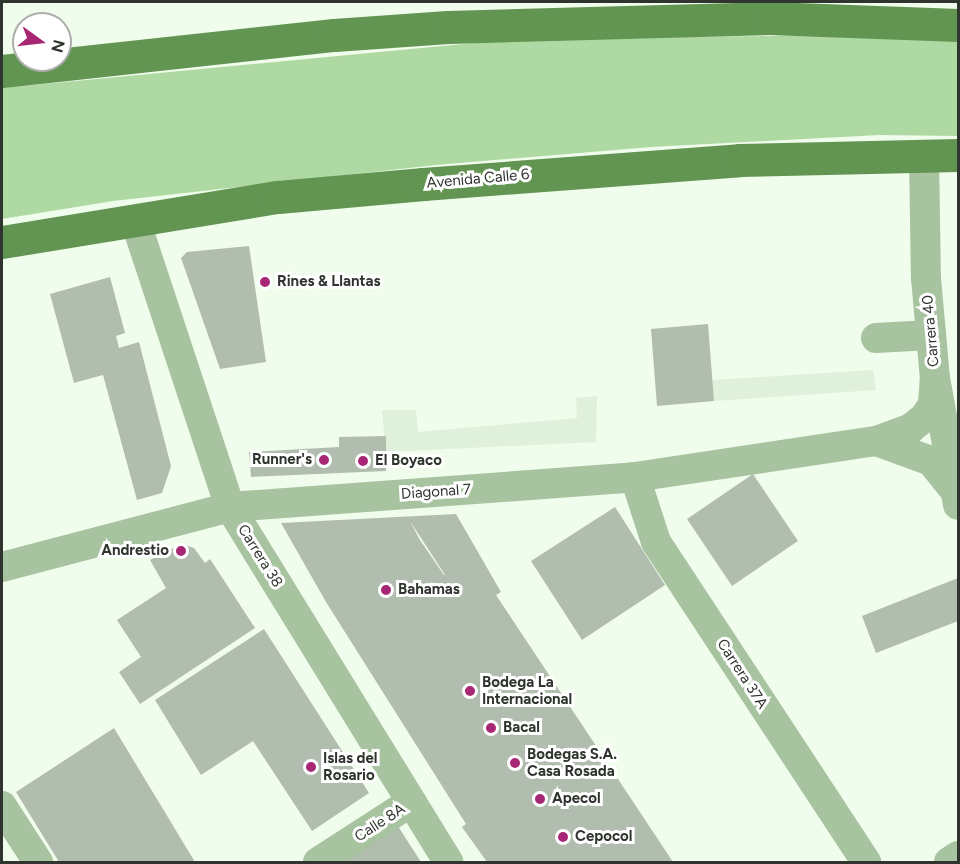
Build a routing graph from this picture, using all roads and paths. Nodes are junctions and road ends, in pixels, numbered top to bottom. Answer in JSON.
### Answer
{"nodes":[{"id":1,"x":727,"y":10,"type":"edge"},
{"id":2,"x":958,"y":25,"type":"edge"},
{"id":3,"x":2,"y":71,"type":"edge"},
{"id":4,"x":924,"y":155,"type":"junction"},
{"id":5,"x":958,"y":155,"type":"edge"},
{"id":6,"x":135,"y":220,"type":"junction"},
{"id":7,"x":2,"y":242,"type":"edge"},
{"id":8,"x":932,"y":335,"type":"junction"},
{"id":9,"x":876,"y":338,"type":"dead end"},
{"id":10,"x":935,"y":378,"type":"junction"},
{"id":11,"x":876,"y":441,"type":"junction"},
{"id":12,"x":635,"y":477,"type":"junction"},
{"id":13,"x":956,"y":497,"type":"edge"},
{"id":14,"x":230,"y":507,"type":"junction"},
{"id":15,"x":2,"y":567,"type":"edge"},
{"id":16,"x":411,"y":802,"type":"junction"},
{"id":17,"x":2,"y":806,"type":"edge"},
{"id":18,"x":958,"y":856,"type":"edge"},
{"id":19,"x":38,"y":862,"type":"edge"},
{"id":20,"x":318,"y":862,"type":"edge"},
{"id":21,"x":448,"y":862,"type":"edge"},
{"id":22,"x":866,"y":862,"type":"edge"},
{"id":23,"x":949,"y":862,"type":"edge"}],
"edges":[{"from":1,"to":2,"type":"main road"},
{"from":1,"to":3,"type":"main road"},
{"from":4,"to":5,"type":"main road","name":"Avenida Calle 6"},
{"from":4,"to":6,"type":"main road","name":"Avenida Calle 6"},
{"from":4,"to":8,"type":"street","name":"Carrera 40"},
{"from":6,"to":7,"type":"main road","name":"Avenida Calle 6"},
{"from":6,"to":14,"type":"street","name":"Carrera 38"},
{"from":8,"to":9,"type":"street"},
{"from":8,"to":10,"type":"street","name":"Carrera 40"},
{"from":10,"to":11,"type":"street","name":"Diagonal 7"},
{"from":10,"to":13,"type":"street","name":"Carrera 40"},
{"from":11,"to":12,"type":"street","name":"Diagonal 7"},
{"from":11,"to":13,"type":"street","name":"Diagonal 7"},
{"from":12,"to":14,"type":"street","name":"Diagonal 7"},
{"from":12,"to":22,"type":"street","name":"Carrera 37A"},
{"from":14,"to":15,"type":"street","name":"Diagonal 7"},
{"from":14,"to":16,"type":"street","name":"Carrera 38"},
{"from":16,"to":20,"type":"street","name":"Calle 8A"},
{"from":16,"to":21,"type":"street","name":"Carrera 38"},
{"from":17,"to":19,"type":"street"},
{"from":18,"to":23,"type":"street"}]}
